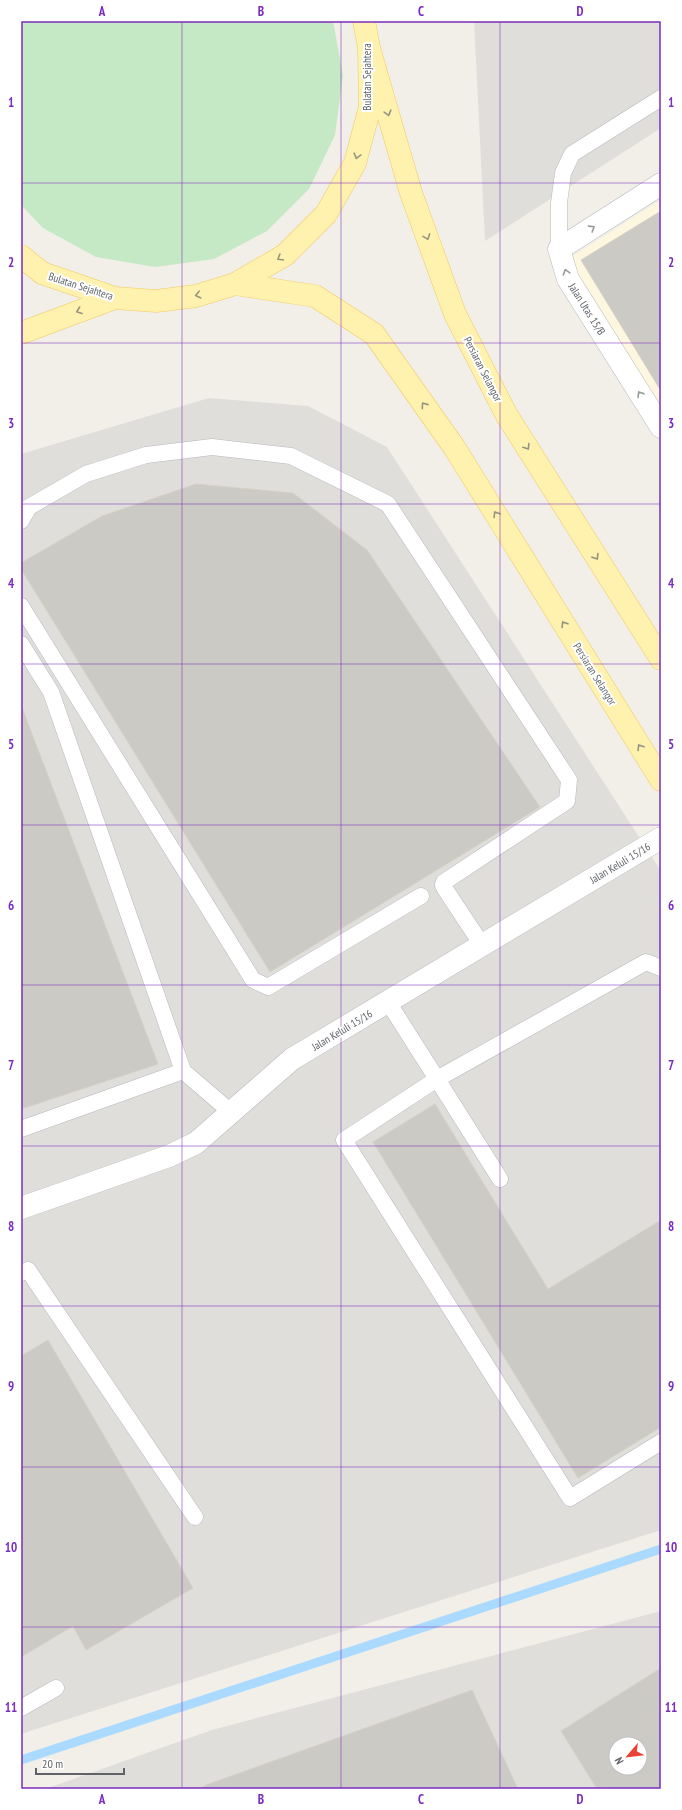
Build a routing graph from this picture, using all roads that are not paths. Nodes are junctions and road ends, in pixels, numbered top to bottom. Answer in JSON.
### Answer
{"nodes":[{"id":1,"x":364,"y":21,"type":"edge"},
{"id":2,"x":369,"y":48,"type":"junction"},
{"id":3,"x":661,"y":98,"type":"edge"},
{"id":4,"x":661,"y":184,"type":"edge"},
{"id":5,"x":559,"y":248,"type":"junction"},
{"id":6,"x":21,"y":256,"type":"edge"},
{"id":7,"x":235,"y":284,"type":"junction"},
{"id":8,"x":115,"y":298,"type":"junction"},
{"id":9,"x":21,"y":333,"type":"edge"},
{"id":10,"x":661,"y":427,"type":"edge"},
{"id":11,"x":21,"y":522,"type":"edge"},
{"id":12,"x":21,"y":606,"type":"edge"},
{"id":13,"x":21,"y":644,"type":"edge"},
{"id":14,"x":661,"y":659,"type":"edge"},
{"id":15,"x":661,"y":780,"type":"edge"},
{"id":16,"x":661,"y":838,"type":"edge"},
{"id":17,"x":421,"y":896,"type":"dead end"},
{"id":18,"x":482,"y":945,"type":"junction"},
{"id":19,"x":661,"y":968,"type":"edge"},
{"id":20,"x":388,"y":1002,"type":"junction"},
{"id":21,"x":183,"y":1071,"type":"junction"},
{"id":22,"x":437,"y":1079,"type":"junction"},
{"id":23,"x":232,"y":1113,"type":"junction"},
{"id":24,"x":21,"y":1129,"type":"edge"},
{"id":25,"x":500,"y":1180,"type":"dead end"},
{"id":26,"x":21,"y":1208,"type":"edge"},
{"id":27,"x":23,"y":1267,"type":"edge"},
{"id":28,"x":661,"y":1442,"type":"edge"},
{"id":29,"x":195,"y":1517,"type":"dead end"},
{"id":30,"x":56,"y":1688,"type":"dead end"},
{"id":31,"x":21,"y":1708,"type":"edge"}],
"edges":[{"from":1,"to":2,"type":"main road","name":"Bulatan Sejahtera"},
{"from":2,"to":7,"type":"main road","name":"Bulatan Sejahtera","one_way":true},
{"from":2,"to":14,"type":"main road","name":"Persiaran Selangor","one_way":true},
{"from":3,"to":5,"type":"lane"},
{"from":5,"to":4,"type":"street","one_way":true},
{"from":10,"to":5,"type":"street","name":"Jalan Utas 15/B","one_way":true},
{"from":6,"to":8,"type":"main road","name":"Bulatan Sejahtera"},
{"from":7,"to":8,"type":"main road","name":"Bulatan Sejahtera","one_way":true},
{"from":15,"to":7,"type":"main road","name":"Persiaran Selangor","one_way":true},
{"from":8,"to":9,"type":"main road","one_way":true},
{"from":11,"to":18,"type":"lane"},
{"from":12,"to":17,"type":"lane"},
{"from":13,"to":21,"type":"lane"},
{"from":16,"to":18,"type":"street","name":"Jalan Keluli 15/16"},
{"from":18,"to":20,"type":"street","name":"Jalan Keluli 15/16"},
{"from":19,"to":22,"type":"lane"},
{"from":20,"to":22,"type":"lane"},
{"from":20,"to":23,"type":"street","name":"Jalan Keluli 15/16"},
{"from":21,"to":23,"type":"lane"},
{"from":21,"to":24,"type":"lane"},
{"from":22,"to":25,"type":"lane"},
{"from":22,"to":28,"type":"lane"},
{"from":23,"to":26,"type":"street","name":"Jalan Keluli 15/16"},
{"from":27,"to":29,"type":"lane"},
{"from":30,"to":31,"type":"lane"}]}
